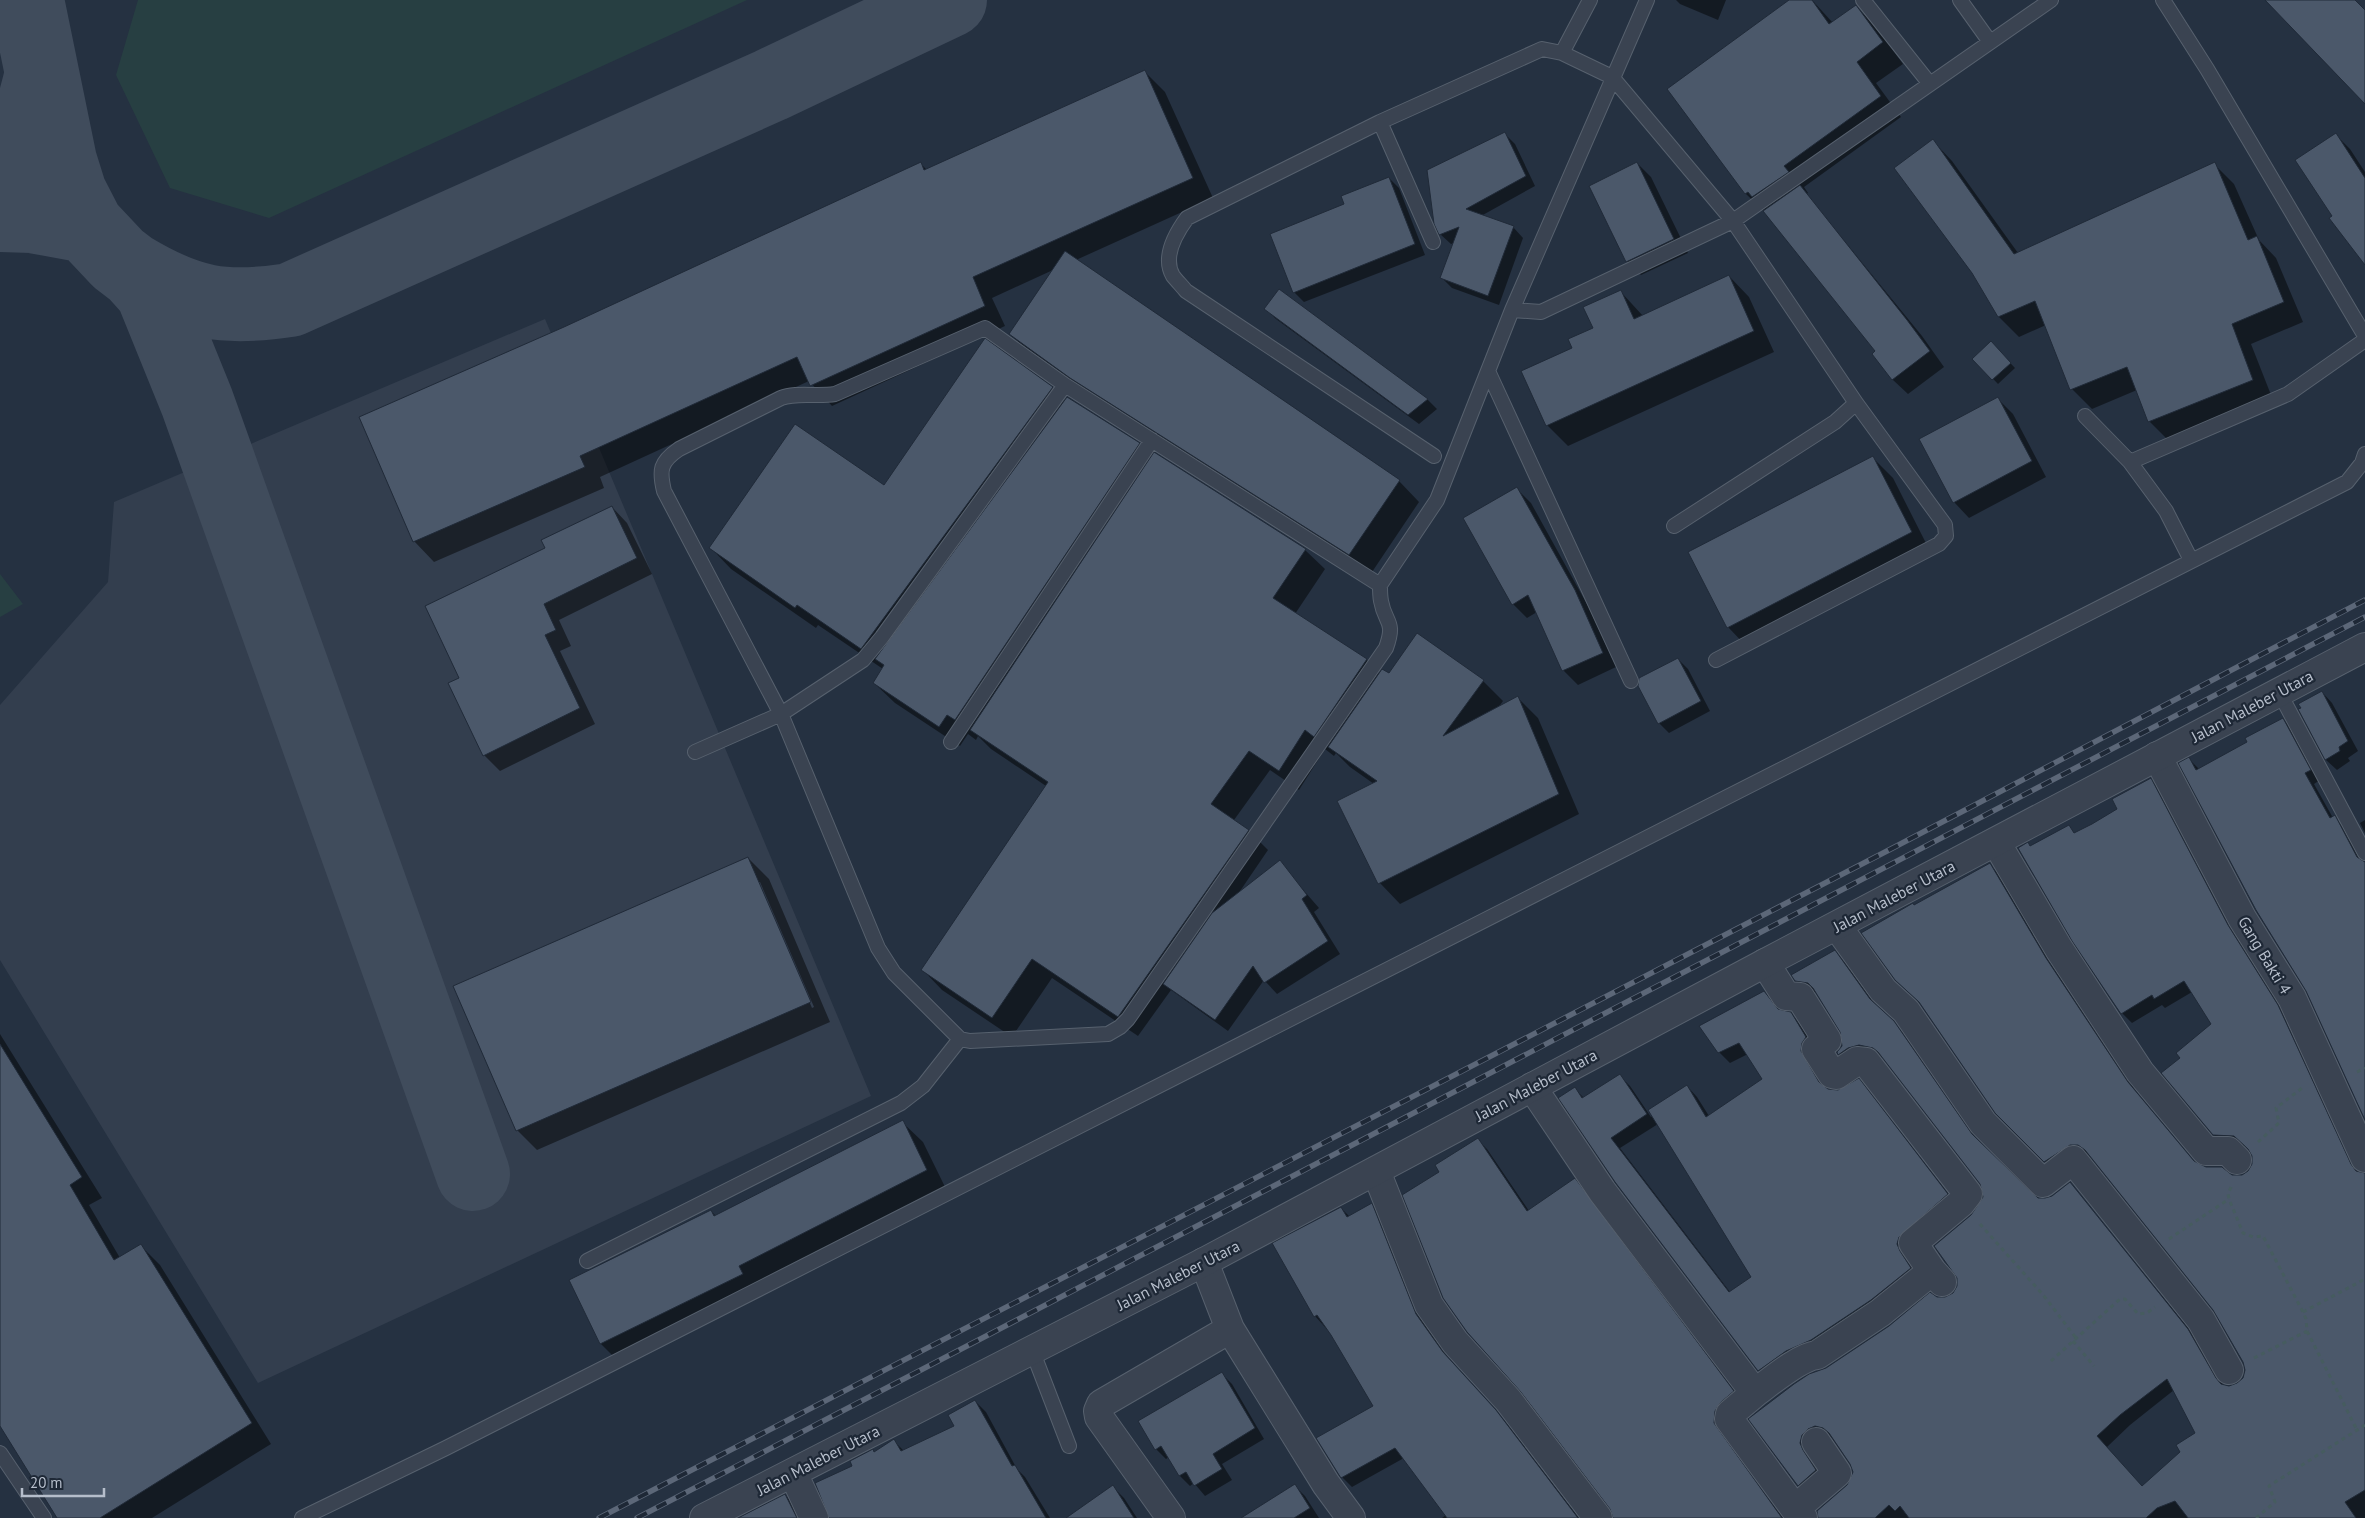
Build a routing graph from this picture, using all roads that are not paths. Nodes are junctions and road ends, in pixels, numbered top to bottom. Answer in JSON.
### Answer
{"nodes":[{"id":1,"x":1590,"y":0,"type":"edge"},
{"id":2,"x":1647,"y":0,"type":"edge"},
{"id":3,"x":1863,"y":0,"type":"edge"},
{"id":4,"x":1960,"y":0,"type":"edge"},
{"id":5,"x":2051,"y":0,"type":"edge"},
{"id":6,"x":2163,"y":0,"type":"edge"},
{"id":7,"x":1990,"y":42,"type":"junction"},
{"id":8,"x":1562,"y":53,"type":"junction"},
{"id":9,"x":1612,"y":78,"type":"junction"},
{"id":10,"x":1930,"y":84,"type":"junction"},
{"id":11,"x":1380,"y":122,"type":"junction"},
{"id":12,"x":1734,"y":221,"type":"junction"},
{"id":13,"x":1433,"y":242,"type":"dead end"},
{"id":14,"x":1512,"y":310,"type":"junction"},
{"id":15,"x":2365,"y":336,"type":"edge"},
{"id":16,"x":2365,"y":340,"type":"edge"},
{"id":17,"x":1488,"y":371,"type":"junction"},
{"id":18,"x":1065,"y":385,"type":"junction"},
{"id":19,"x":1856,"y":403,"type":"junction"},
{"id":20,"x":2085,"y":416,"type":"dead end"},
{"id":21,"x":1152,"y":440,"type":"junction"},
{"id":22,"x":2365,"y":454,"type":"edge"},
{"id":23,"x":1434,"y":456,"type":"dead end"},
{"id":24,"x":2130,"y":462,"type":"junction"},
{"id":25,"x":1674,"y":526,"type":"dead end"},
{"id":26,"x":2192,"y":560,"type":"junction"},
{"id":27,"x":1380,"y":585,"type":"junction"},
{"id":28,"x":2365,"y":647,"type":"edge"},
{"id":29,"x":1716,"y":660,"type":"dead end"},
{"id":30,"x":1631,"y":681,"type":"dead end"},
{"id":31,"x":2279,"y":692,"type":"junction"},
{"id":32,"x":781,"y":714,"type":"junction"},
{"id":33,"x":951,"y":742,"type":"dead end"},
{"id":34,"x":695,"y":752,"type":"dead end"},
{"id":35,"x":2157,"y":756,"type":"junction"},
{"id":36,"x":1996,"y":842,"type":"junction"},
{"id":37,"x":2365,"y":852,"type":"edge"},
{"id":38,"x":1837,"y":926,"type":"junction"},
{"id":39,"x":1765,"y":963,"type":"junction"},
{"id":40,"x":960,"y":1039,"type":"junction"},
{"id":41,"x":1532,"y":1087,"type":"junction"},
{"id":42,"x":2365,"y":1158,"type":"edge"},
{"id":43,"x":2237,"y":1160,"type":"road end"},
{"id":44,"x":1376,"y":1171,"type":"junction"},
{"id":45,"x":587,"y":1261,"type":"dead end"},
{"id":46,"x":1204,"y":1262,"type":"junction"},
{"id":47,"x":1230,"y":1329,"type":"junction"},
{"id":48,"x":1032,"y":1350,"type":"junction"},
{"id":49,"x":2229,"y":1370,"type":"road end"},
{"id":50,"x":1755,"y":1393,"type":"junction"},
{"id":51,"x":1816,"y":1442,"type":"dead end"},
{"id":52,"x":1069,"y":1446,"type":"dead end"},
{"id":53,"x":0,"y":1453,"type":"edge"},
{"id":54,"x":793,"y":1473,"type":"junction"},
{"id":55,"x":1799,"y":1513,"type":"edge"},
{"id":56,"x":44,"y":1518,"type":"edge"},
{"id":57,"x":302,"y":1518,"type":"edge"},
{"id":58,"x":704,"y":1518,"type":"edge"},
{"id":59,"x":814,"y":1518,"type":"edge"},
{"id":60,"x":1171,"y":1518,"type":"edge"},
{"id":61,"x":1351,"y":1518,"type":"edge"},
{"id":62,"x":1598,"y":1518,"type":"edge"}],
"edges":[{"from":1,"to":8,"type":"lane"},
{"from":2,"to":9,"type":"lane"},
{"from":3,"to":10,"type":"lane"},
{"from":4,"to":7,"type":"lane"},
{"from":5,"to":7,"type":"lane"},
{"from":6,"to":15,"type":"lane"},
{"from":7,"to":10,"type":"lane"},
{"from":8,"to":9,"type":"lane"},
{"from":8,"to":11,"type":"lane"},
{"from":9,"to":12,"type":"lane"},
{"from":9,"to":14,"type":"lane"},
{"from":10,"to":12,"type":"lane"},
{"from":11,"to":13,"type":"lane"},
{"from":11,"to":23,"type":"lane"},
{"from":12,"to":14,"type":"lane"},
{"from":12,"to":19,"type":"lane"},
{"from":14,"to":17,"type":"lane"},
{"from":16,"to":24,"type":"lane"},
{"from":17,"to":27,"type":"lane"},
{"from":17,"to":30,"type":"lane"},
{"from":18,"to":21,"type":"lane"},
{"from":18,"to":32,"type":"lane"},
{"from":18,"to":32,"type":"lane"},
{"from":19,"to":25,"type":"lane"},
{"from":19,"to":29,"type":"lane"},
{"from":20,"to":24,"type":"lane"},
{"from":21,"to":27,"type":"lane"},
{"from":21,"to":33,"type":"lane"},
{"from":22,"to":26,"type":"lane"},
{"from":24,"to":26,"type":"lane"},
{"from":26,"to":57,"type":"lane"},
{"from":27,"to":40,"type":"lane"},
{"from":28,"to":31,"type":"street","name":"Jalan Maleber Utara"},
{"from":31,"to":35,"type":"street","name":"Jalan Maleber Utara"},
{"from":31,"to":37,"type":"lane"},
{"from":32,"to":34,"type":"lane"},
{"from":32,"to":40,"type":"lane"},
{"from":35,"to":36,"type":"street","name":"Jalan Maleber Utara"},
{"from":35,"to":42,"type":"street","name":"Gang Bakti 4"},
{"from":36,"to":38,"type":"street","name":"Jalan Maleber Utara"},
{"from":36,"to":43,"type":"street"},
{"from":38,"to":39,"type":"street","name":"Jalan Maleber Utara"},
{"from":38,"to":49,"type":"street"},
{"from":39,"to":41,"type":"street","name":"Jalan Maleber Utara"},
{"from":39,"to":50,"type":"street"},
{"from":40,"to":45,"type":"lane"},
{"from":41,"to":44,"type":"street","name":"Jalan Maleber Utara"},
{"from":41,"to":50,"type":"street"},
{"from":44,"to":46,"type":"street","name":"Jalan Maleber Utara"},
{"from":44,"to":62,"type":"street"},
{"from":46,"to":47,"type":"street"},
{"from":46,"to":48,"type":"street","name":"Jalan Maleber Utara"},
{"from":47,"to":60,"type":"street"},
{"from":47,"to":61,"type":"street"},
{"from":48,"to":52,"type":"lane"},
{"from":48,"to":54,"type":"street","name":"Jalan Maleber Utara"},
{"from":50,"to":55,"type":"street"},
{"from":51,"to":55,"type":"street"},
{"from":53,"to":56,"type":"lane"},
{"from":54,"to":58,"type":"street","name":"Jalan Maleber Utara"},
{"from":54,"to":59,"type":"street"}]}
